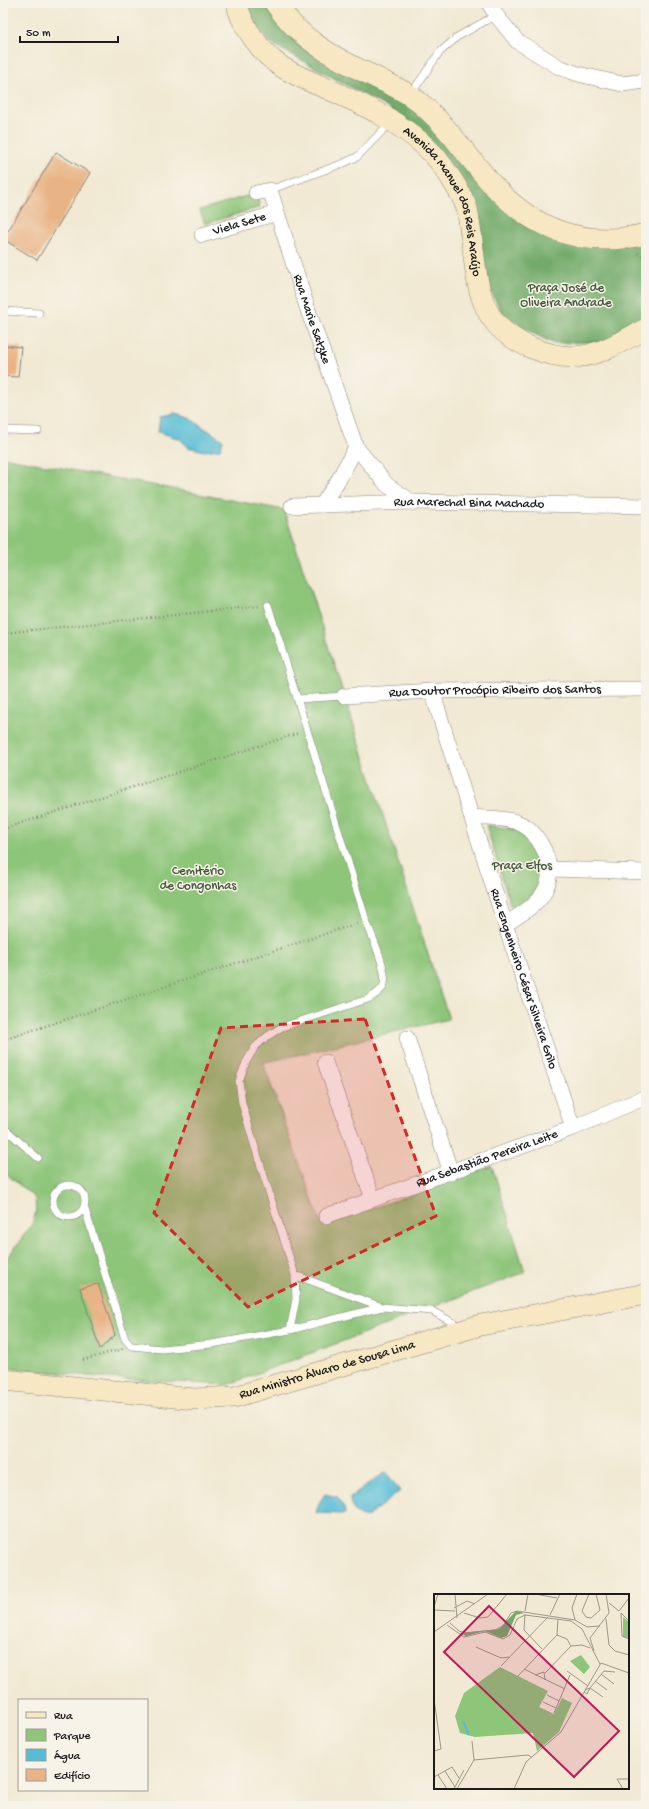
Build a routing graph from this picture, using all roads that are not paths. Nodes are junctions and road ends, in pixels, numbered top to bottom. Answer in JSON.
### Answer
{"nodes":[{"id":1,"x":237,"y":3,"type":"edge"},
{"id":2,"x":275,"y":3,"type":"edge"},
{"id":3,"x":492,"y":9,"type":"edge"},
{"id":4,"x":646,"y":81,"type":"edge"},
{"id":5,"x":410,"y":96,"type":"junction"},
{"id":6,"x":392,"y":121,"type":"junction"},
{"id":7,"x":263,"y":192,"type":"joint"},
{"id":8,"x":277,"y":213,"type":"junction"},
{"id":9,"x":646,"y":234,"type":"edge"},
{"id":10,"x":202,"y":235,"type":"dead end"},
{"id":11,"x":3,"y":311,"type":"edge"},
{"id":12,"x":39,"y":313,"type":"dead end"},
{"id":13,"x":646,"y":329,"type":"edge"},
{"id":14,"x":3,"y":430,"type":"edge"},
{"id":15,"x":38,"y":432,"type":"dead end"},
{"id":16,"x":356,"y":447,"type":"junction"},
{"id":17,"x":412,"y":502,"type":"junction"},
{"id":18,"x":322,"y":505,"type":"junction"},
{"id":19,"x":292,"y":506,"type":"dead end"},
{"id":20,"x":646,"y":506,"type":"edge"},
{"id":21,"x":268,"y":606,"type":"road end"},
{"id":22,"x":646,"y":689,"type":"edge"},
{"id":23,"x":432,"y":691,"type":"junction"},
{"id":24,"x":344,"y":696,"type":"joint"},
{"id":25,"x":297,"y":698,"type":"junction"},
{"id":26,"x":472,"y":817,"type":"junction"},
{"id":27,"x":550,"y":869,"type":"junction"},
{"id":28,"x":646,"y":872,"type":"edge"},
{"id":29,"x":505,"y":924,"type":"junction"},
{"id":30,"x":407,"y":1038,"type":"dead end"},
{"id":31,"x":325,"y":1062,"type":"dead end"},
{"id":32,"x":646,"y":1097,"type":"edge"},
{"id":33,"x":3,"y":1127,"type":"edge"},
{"id":34,"x":573,"y":1128,"type":"junction"},
{"id":35,"x":38,"y":1158,"type":"dead end"},
{"id":36,"x":451,"y":1173,"type":"junction"},
{"id":37,"x":373,"y":1199,"type":"junction"},
{"id":38,"x":84,"y":1206,"type":"junction"},
{"id":39,"x":326,"y":1216,"type":"dead end"},
{"id":40,"x":295,"y":1276,"type":"junction"},
{"id":41,"x":646,"y":1294,"type":"edge"},
{"id":42,"x":382,"y":1307,"type":"junction"},
{"id":43,"x":290,"y":1330,"type":"junction"},
{"id":44,"x":465,"y":1330,"type":"junction"},
{"id":45,"x":3,"y":1380,"type":"edge"}],
"edges":[{"from":1,"to":6,"type":"street","name":"Avenida Manuel dos Reis Araújo"},
{"from":2,"to":5,"type":"street"},
{"from":3,"to":4,"type":"street"},
{"from":3,"to":5,"type":"lane"},
{"from":5,"to":9,"type":"street"},
{"from":6,"to":7,"type":"lane"},
{"from":6,"to":13,"type":"street","name":"Avenida Manuel dos Reis Araújo"},
{"from":7,"to":8,"type":"street","name":"Rua Marie Satzke"},
{"from":8,"to":10,"type":"street","name":"Viela Sete"},
{"from":8,"to":16,"type":"street","name":"Rua Marie Satzke"},
{"from":11,"to":12,"type":"lane"},
{"from":14,"to":15,"type":"lane"},
{"from":16,"to":17,"type":"street","name":"Rua Marie Satzke"},
{"from":16,"to":18,"type":"street"},
{"from":17,"to":18,"type":"street","name":"Rua Marechal Bina Machado"},
{"from":17,"to":20,"type":"street","name":"Rua Marechal Bina Machado"},
{"from":18,"to":19,"type":"street","name":"Rua Marechal Bina Machado"},
{"from":21,"to":25,"type":"lane"},
{"from":22,"to":23,"type":"street","name":"Rua Doutor Procópio Ribeiro dos Santos"},
{"from":23,"to":24,"type":"street","name":"Rua Doutor Procópio Ribeiro dos Santos"},
{"from":23,"to":26,"type":"street","name":"Rua Engenheiro César Silveira Grilo"},
{"from":24,"to":25,"type":"lane"},
{"from":25,"to":40,"type":"lane"},
{"from":26,"to":27,"type":"street"},
{"from":26,"to":29,"type":"street","name":"Rua Engenheiro César Silveira Grilo"},
{"from":27,"to":28,"type":"street"},
{"from":27,"to":29,"type":"street"},
{"from":29,"to":34,"type":"street","name":"Rua Engenheiro César Silveira Grilo"},
{"from":30,"to":36,"type":"street"},
{"from":31,"to":37,"type":"street"},
{"from":32,"to":34,"type":"street","name":"Rua Sebastião Pereira Leite"},
{"from":33,"to":35,"type":"lane"},
{"from":34,"to":36,"type":"street","name":"Rua Sebastião Pereira Leite"},
{"from":36,"to":37,"type":"street","name":"Rua Sebastião Pereira Leite"},
{"from":37,"to":39,"type":"street","name":"Rua Sebastião Pereira Leite"},
{"from":38,"to":38,"type":"lane"},
{"from":38,"to":43,"type":"lane"},
{"from":40,"to":42,"type":"lane"},
{"from":40,"to":43,"type":"lane"},
{"from":41,"to":44,"type":"street","name":"Rua Ministro Álvaro de Sousa Lima"},
{"from":42,"to":43,"type":"lane"},
{"from":42,"to":44,"type":"lane"},
{"from":44,"to":45,"type":"street","name":"Rua Ministro Álvaro de Sousa Lima"}]}
